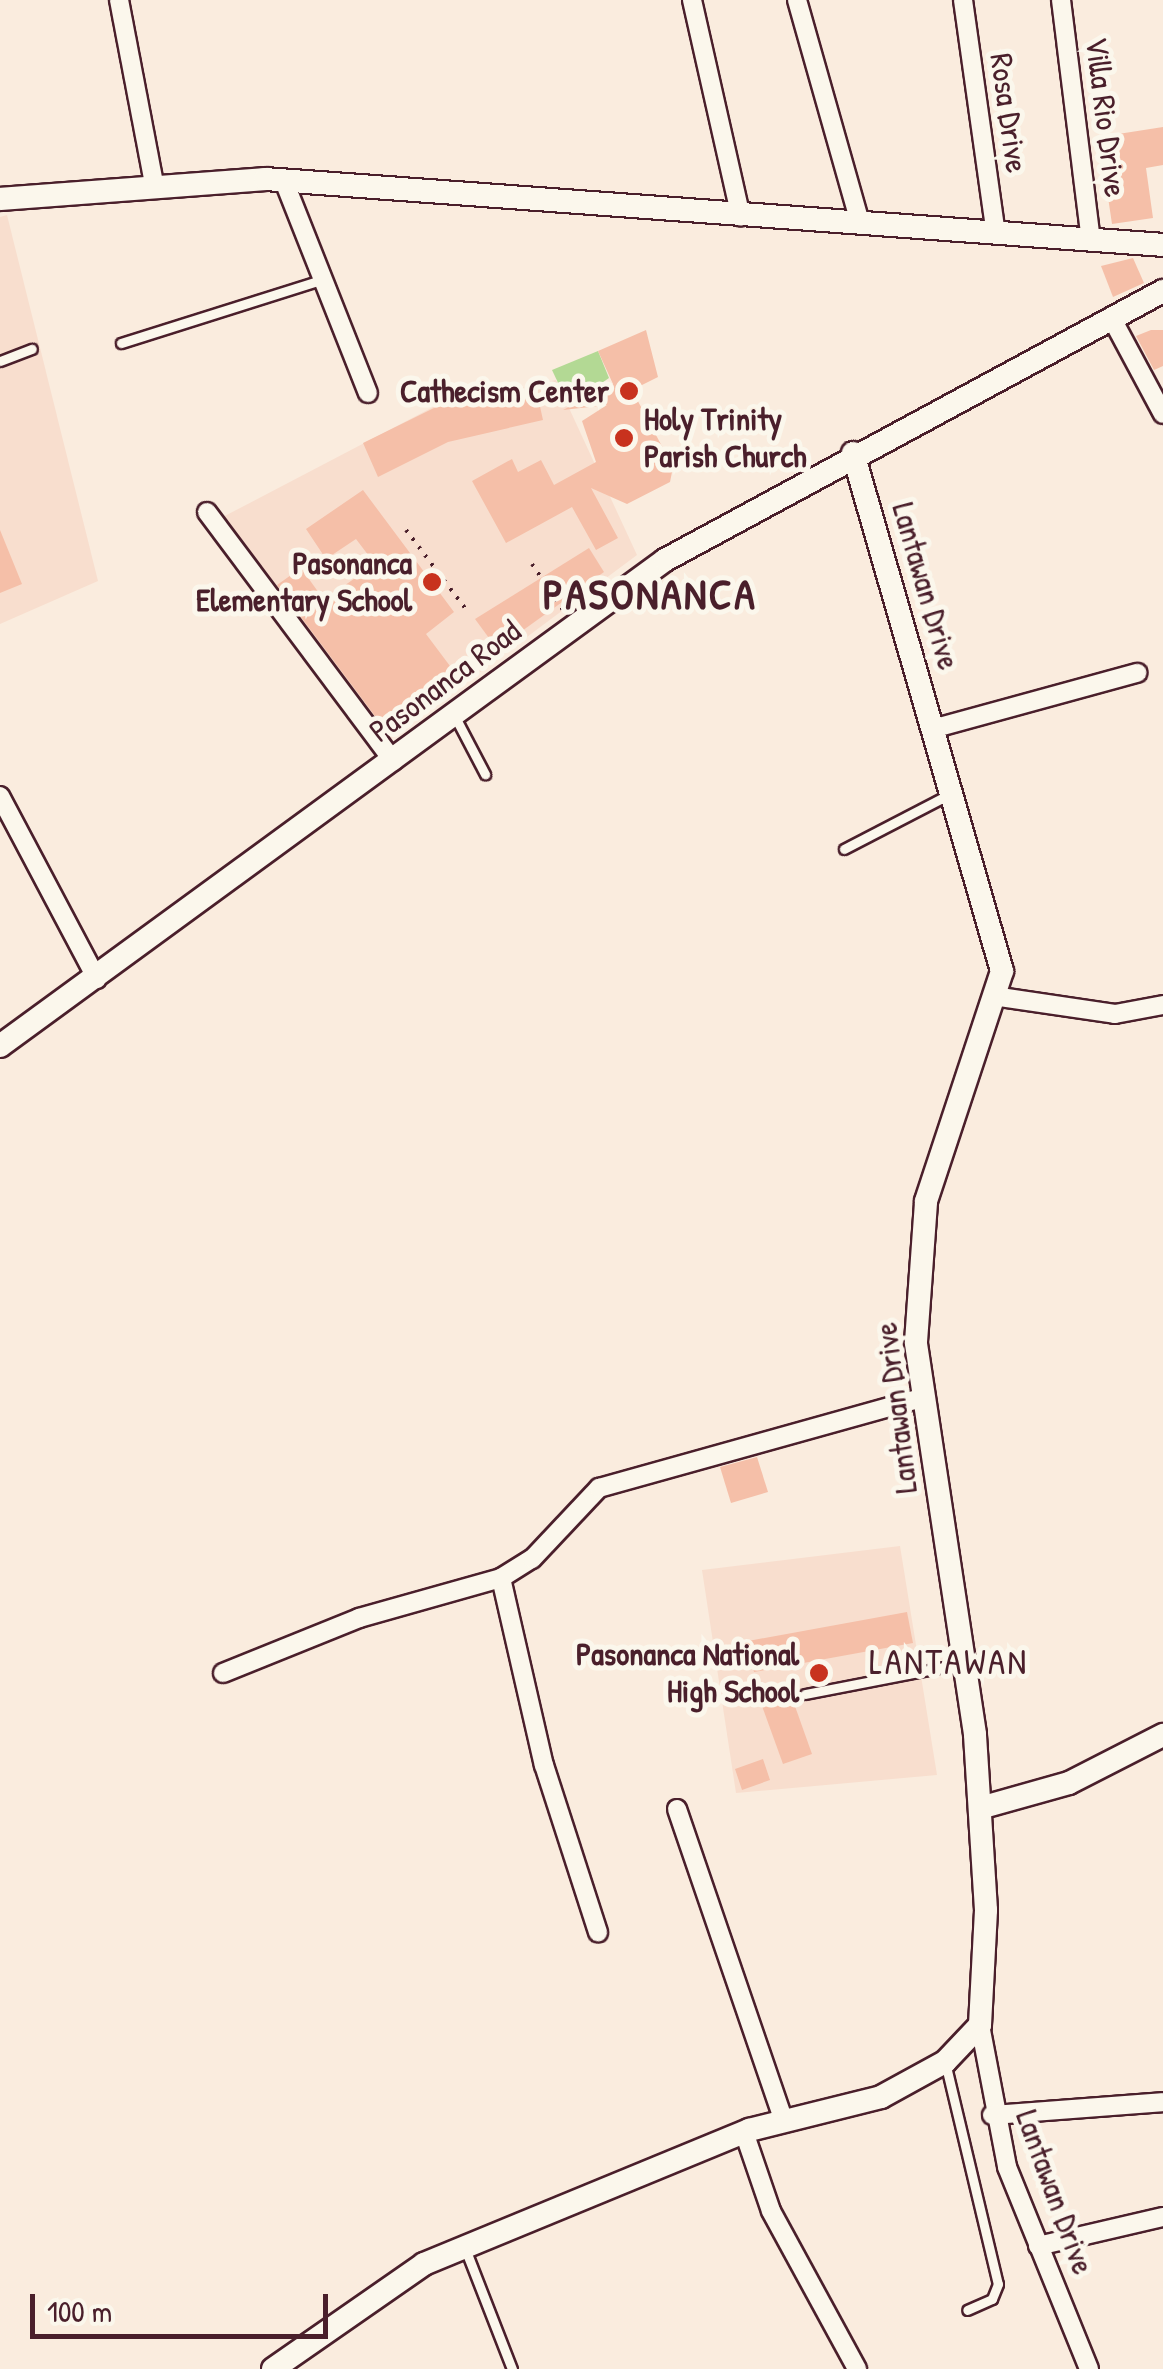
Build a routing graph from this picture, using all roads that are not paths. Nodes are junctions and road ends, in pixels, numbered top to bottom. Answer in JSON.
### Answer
{"nodes":[{"id":1,"x":119,"y":0,"type":"edge"},
{"id":2,"x":692,"y":0,"type":"edge"},
{"id":3,"x":797,"y":0,"type":"edge"},
{"id":4,"x":963,"y":0,"type":"edge"},
{"id":5,"x":1061,"y":0,"type":"edge"},
{"id":6,"x":284,"y":180,"type":"junction"},
{"id":7,"x":154,"y":183,"type":"junction"},
{"id":8,"x":0,"y":199,"type":"edge"},
{"id":9,"x":741,"y":216,"type":"junction"},
{"id":10,"x":860,"y":222,"type":"junction"},
{"id":11,"x":996,"y":234,"type":"junction"},
{"id":12,"x":1092,"y":241,"type":"junction"},
{"id":13,"x":1163,"y":245,"type":"edge"},
{"id":14,"x":321,"y":280,"type":"junction"},
{"id":15,"x":1163,"y":291,"type":"edge"},
{"id":16,"x":1111,"y":316,"type":"junction"},
{"id":17,"x":121,"y":343,"type":"dead end"},
{"id":18,"x":32,"y":349,"type":"dead end"},
{"id":19,"x":0,"y":361,"type":"edge"},
{"id":20,"x":368,"y":393,"type":"dead end"},
{"id":21,"x":1163,"y":414,"type":"edge"},
{"id":22,"x":853,"y":454,"type":"junction"},
{"id":23,"x":207,"y":512,"type":"dead end"},
{"id":24,"x":1137,"y":672,"type":"dead end"},
{"id":25,"x":454,"y":715,"type":"junction"},
{"id":26,"x":932,"y":729,"type":"junction"},
{"id":27,"x":393,"y":761,"type":"junction"},
{"id":28,"x":486,"y":774,"type":"dead end"},
{"id":29,"x":950,"y":794,"type":"junction"},
{"id":30,"x":0,"y":796,"type":"edge"},
{"id":31,"x":844,"y":849,"type":"dead end"},
{"id":32,"x":97,"y":979,"type":"junction"},
{"id":33,"x":1000,"y":997,"type":"junction"},
{"id":34,"x":1163,"y":1005,"type":"edge"},
{"id":35,"x":0,"y":1046,"type":"edge"},
{"id":36,"x":922,"y":1398,"type":"junction"},
{"id":37,"x":501,"y":1578,"type":"junction"},
{"id":38,"x":966,"y":1663,"type":"junction"},
{"id":39,"x":224,"y":1674,"type":"dead end"},
{"id":40,"x":805,"y":1694,"type":"dead end"},
{"id":41,"x":1163,"y":1735,"type":"edge"},
{"id":42,"x":980,"y":1808,"type":"junction"},
{"id":43,"x":677,"y":1809,"type":"dead end"},
{"id":44,"x":598,"y":1932,"type":"dead end"},
{"id":45,"x":980,"y":2025,"type":"junction"},
{"id":46,"x":945,"y":2062,"type":"junction"},
{"id":47,"x":1163,"y":2102,"type":"edge"},
{"id":48,"x":992,"y":2115,"type":"junction"},
{"id":49,"x":784,"y":2121,"type":"junction"},
{"id":50,"x":744,"y":2132,"type":"junction"},
{"id":51,"x":1163,"y":2217,"type":"edge"},
{"id":52,"x":465,"y":2246,"type":"junction"},
{"id":53,"x":1038,"y":2246,"type":"junction"},
{"id":54,"x":967,"y":2310,"type":"dead end"},
{"id":55,"x":1087,"y":2368,"type":"edge"},
{"id":56,"x":273,"y":2369,"type":"edge"},
{"id":57,"x":512,"y":2369,"type":"edge"},
{"id":58,"x":857,"y":2369,"type":"edge"}],
"edges":[{"from":1,"to":7,"type":"street"},
{"from":2,"to":9,"type":"street"},
{"from":3,"to":10,"type":"street"},
{"from":4,"to":11,"type":"street","name":"Rosa Drive"},
{"from":5,"to":12,"type":"street","name":"Villa Rio Drive"},
{"from":6,"to":7,"type":"street"},
{"from":6,"to":9,"type":"street"},
{"from":6,"to":14,"type":"street"},
{"from":7,"to":8,"type":"street"},
{"from":9,"to":10,"type":"street"},
{"from":10,"to":11,"type":"street"},
{"from":11,"to":12,"type":"street"},
{"from":12,"to":13,"type":"street"},
{"from":14,"to":17,"type":"lane"},
{"from":14,"to":20,"type":"street"},
{"from":15,"to":16,"type":"street","name":"Pasonanca Road"},
{"from":16,"to":21,"type":"street"},
{"from":16,"to":22,"type":"street","name":"Pasonanca Road"},
{"from":18,"to":19,"type":"lane"},
{"from":22,"to":25,"type":"street","name":"Pasonanca Road"},
{"from":22,"to":26,"type":"street","name":"Lantawan Drive"},
{"from":23,"to":27,"type":"street"},
{"from":24,"to":26,"type":"street"},
{"from":25,"to":27,"type":"street","name":"Pasonanca Road"},
{"from":25,"to":28,"type":"lane"},
{"from":26,"to":29,"type":"street","name":"Lantawan Drive"},
{"from":27,"to":32,"type":"street","name":"Pasonanca Road"},
{"from":29,"to":31,"type":"lane"},
{"from":29,"to":33,"type":"street","name":"Lantawan Drive"},
{"from":30,"to":32,"type":"street"},
{"from":32,"to":35,"type":"street","name":"Pasonanca Road"},
{"from":33,"to":34,"type":"street"},
{"from":33,"to":36,"type":"street","name":"Lantawan Drive"},
{"from":36,"to":37,"type":"street"},
{"from":36,"to":38,"type":"street","name":"Lantawan Drive"},
{"from":37,"to":39,"type":"street"},
{"from":37,"to":44,"type":"street"},
{"from":38,"to":40,"type":"lane"},
{"from":38,"to":42,"type":"street","name":"Lantawan Drive"},
{"from":41,"to":42,"type":"street"},
{"from":42,"to":45,"type":"street","name":"Lantawan Drive"},
{"from":43,"to":49,"type":"street"},
{"from":45,"to":46,"type":"street"},
{"from":45,"to":48,"type":"street","name":"Lantawan Drive"},
{"from":46,"to":49,"type":"street"},
{"from":46,"to":54,"type":"lane"},
{"from":47,"to":48,"type":"street"},
{"from":48,"to":53,"type":"street","name":"Lantawan Drive"},
{"from":49,"to":50,"type":"street"},
{"from":50,"to":52,"type":"street"},
{"from":50,"to":58,"type":"street"},
{"from":51,"to":53,"type":"street"},
{"from":52,"to":56,"type":"street"},
{"from":52,"to":57,"type":"lane"},
{"from":53,"to":55,"type":"street","name":"Lantawan Drive"}]}
